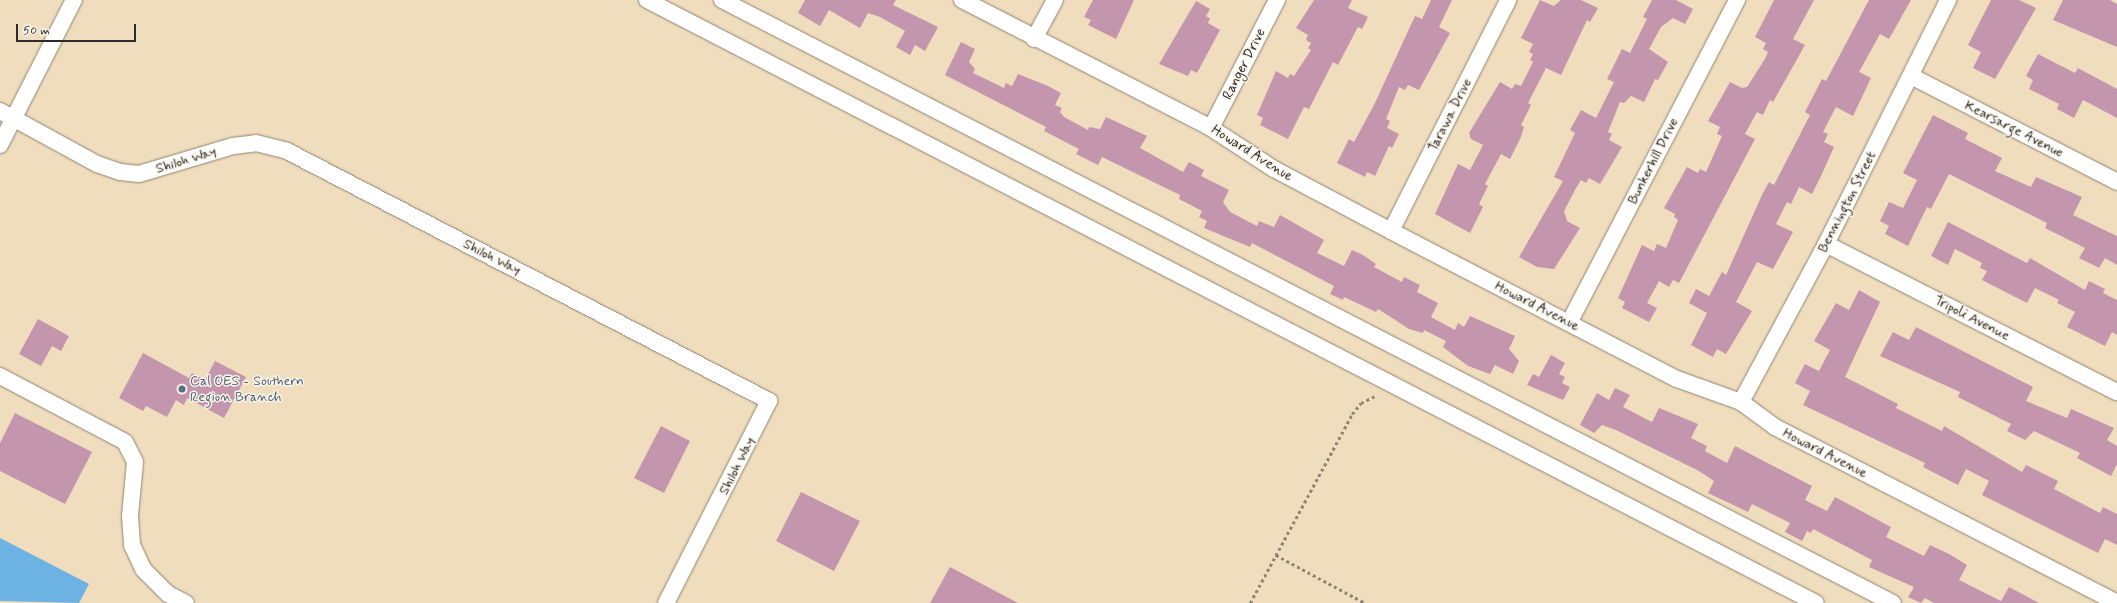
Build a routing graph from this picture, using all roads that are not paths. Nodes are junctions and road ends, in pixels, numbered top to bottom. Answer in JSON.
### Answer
{"nodes":[{"id":1,"x":74,"y":0,"type":"edge"},
{"id":2,"x":647,"y":0,"type":"edge"},
{"id":3,"x":722,"y":0,"type":"edge"},
{"id":4,"x":962,"y":0,"type":"edge"},
{"id":5,"x":1055,"y":0,"type":"edge"},
{"id":6,"x":1277,"y":0,"type":"edge"},
{"id":7,"x":1508,"y":0,"type":"edge"},
{"id":8,"x":1737,"y":0,"type":"edge"},
{"id":9,"x":1948,"y":0,"type":"edge"},
{"id":10,"x":1034,"y":39,"type":"junction"},
{"id":11,"x":1912,"y":76,"type":"junction"},
{"id":12,"x":0,"y":111,"type":"edge"},
{"id":13,"x":14,"y":118,"type":"junction"},
{"id":14,"x":1211,"y":128,"type":"junction"},
{"id":15,"x":0,"y":145,"type":"edge"},
{"id":16,"x":2117,"y":182,"type":"edge"},
{"id":17,"x":1391,"y":231,"type":"junction"},
{"id":18,"x":1826,"y":244,"type":"junction"},
{"id":19,"x":1569,"y":323,"type":"junction"},
{"id":20,"x":0,"y":376,"type":"edge"},
{"id":21,"x":2117,"y":392,"type":"edge"},
{"id":22,"x":1741,"y":402,"type":"junction"},
{"id":23,"x":186,"y":603,"type":"edge"},
{"id":24,"x":666,"y":603,"type":"edge"},
{"id":25,"x":1816,"y":603,"type":"edge"},
{"id":26,"x":1893,"y":603,"type":"edge"},
{"id":27,"x":2117,"y":603,"type":"edge"}],
"edges":[{"from":1,"to":13,"type":"street"},
{"from":2,"to":25,"type":"street"},
{"from":3,"to":26,"type":"street"},
{"from":4,"to":10,"type":"street","name":"Howard Avenue"},
{"from":5,"to":10,"type":"street"},
{"from":6,"to":14,"type":"street","name":"Ranger Drive"},
{"from":7,"to":17,"type":"street","name":"Tarawa Drive"},
{"from":8,"to":19,"type":"street","name":"Bunkerhill Drive"},
{"from":9,"to":11,"type":"street","name":"Bennington Street"},
{"from":10,"to":14,"type":"street","name":"Howard Avenue"},
{"from":11,"to":16,"type":"street","name":"Kearsarge Avenue"},
{"from":11,"to":18,"type":"street","name":"Bennington Street"},
{"from":12,"to":13,"type":"street","name":"Shiloh Way"},
{"from":13,"to":15,"type":"street"},
{"from":13,"to":24,"type":"street","name":"Shiloh Way"},
{"from":14,"to":17,"type":"street","name":"Howard Avenue"},
{"from":17,"to":19,"type":"street","name":"Howard Avenue"},
{"from":18,"to":21,"type":"street","name":"Tripoli Avenue"},
{"from":18,"to":22,"type":"street","name":"Bennington Street"},
{"from":19,"to":22,"type":"street","name":"Howard Avenue"},
{"from":20,"to":23,"type":"street"},
{"from":22,"to":27,"type":"street","name":"Howard Avenue"}]}
